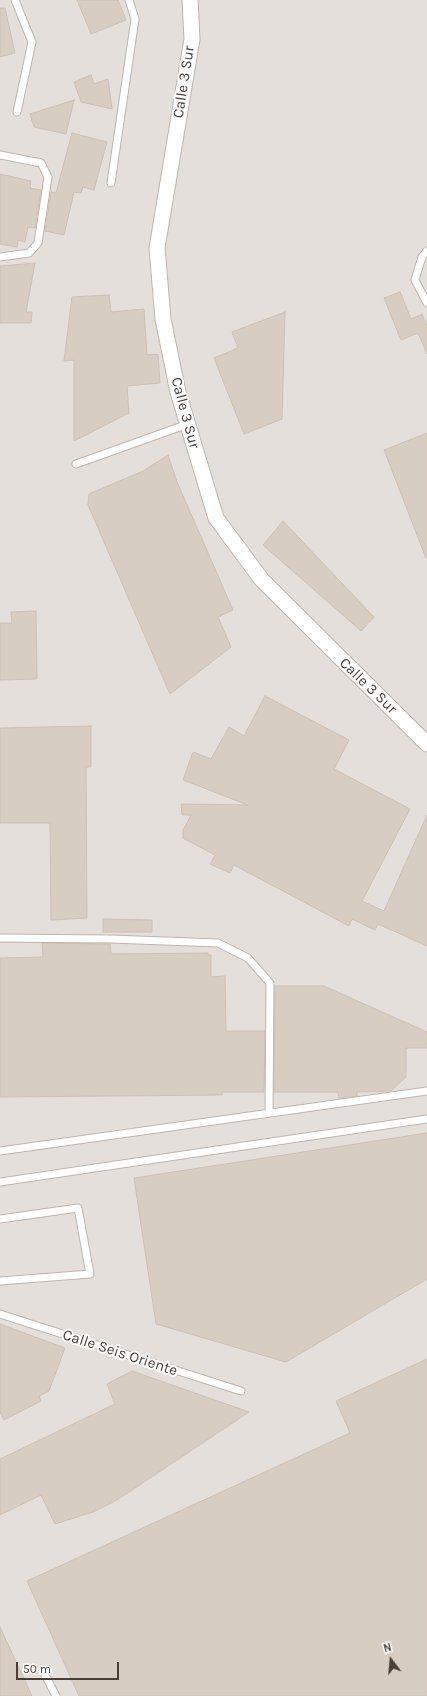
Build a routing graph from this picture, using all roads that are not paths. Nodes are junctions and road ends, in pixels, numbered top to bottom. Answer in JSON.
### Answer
{"nodes":[{"id":1,"x":15,"y":0,"type":"edge"},
{"id":2,"x":129,"y":0,"type":"edge"},
{"id":3,"x":190,"y":0,"type":"edge"},
{"id":4,"x":17,"y":112,"type":"dead end"},
{"id":5,"x":0,"y":155,"type":"edge"},
{"id":6,"x":111,"y":183,"type":"dead end"},
{"id":7,"x":427,"y":251,"type":"edge"},
{"id":8,"x":0,"y":257,"type":"edge"},
{"id":9,"x":427,"y":303,"type":"edge"},
{"id":10,"x":188,"y":424,"type":"junction"},
{"id":11,"x":76,"y":464,"type":"dead end"},
{"id":12,"x":427,"y":744,"type":"edge"},
{"id":13,"x":0,"y":938,"type":"edge"},
{"id":14,"x":427,"y":1091,"type":"edge"},
{"id":15,"x":270,"y":1113,"type":"junction"},
{"id":16,"x":427,"y":1119,"type":"edge"},
{"id":17,"x":0,"y":1151,"type":"edge"},
{"id":18,"x":0,"y":1182,"type":"edge"},
{"id":19,"x":0,"y":1219,"type":"edge"},
{"id":20,"x":0,"y":1281,"type":"edge"},
{"id":21,"x":0,"y":1314,"type":"edge"},
{"id":22,"x":241,"y":1391,"type":"dead end"},
{"id":23,"x":45,"y":1675,"type":"dead end"},
{"id":24,"x":56,"y":1696,"type":"edge"}],
"edges":[{"from":1,"to":4,"type":"lane"},
{"from":2,"to":6,"type":"lane"},
{"from":3,"to":10,"type":"street","name":"Calle 3 Sur"},
{"from":5,"to":8,"type":"lane"},
{"from":7,"to":9,"type":"lane"},
{"from":10,"to":11,"type":"lane"},
{"from":10,"to":12,"type":"street","name":"Calle 3 Sur"},
{"from":13,"to":15,"type":"lane"},
{"from":14,"to":15,"type":"lane"},
{"from":15,"to":17,"type":"lane"},
{"from":16,"to":18,"type":"lane"},
{"from":19,"to":20,"type":"lane"},
{"from":21,"to":22,"type":"lane","name":"Calle Seis Oriente"},
{"from":23,"to":24,"type":"lane"}]}
